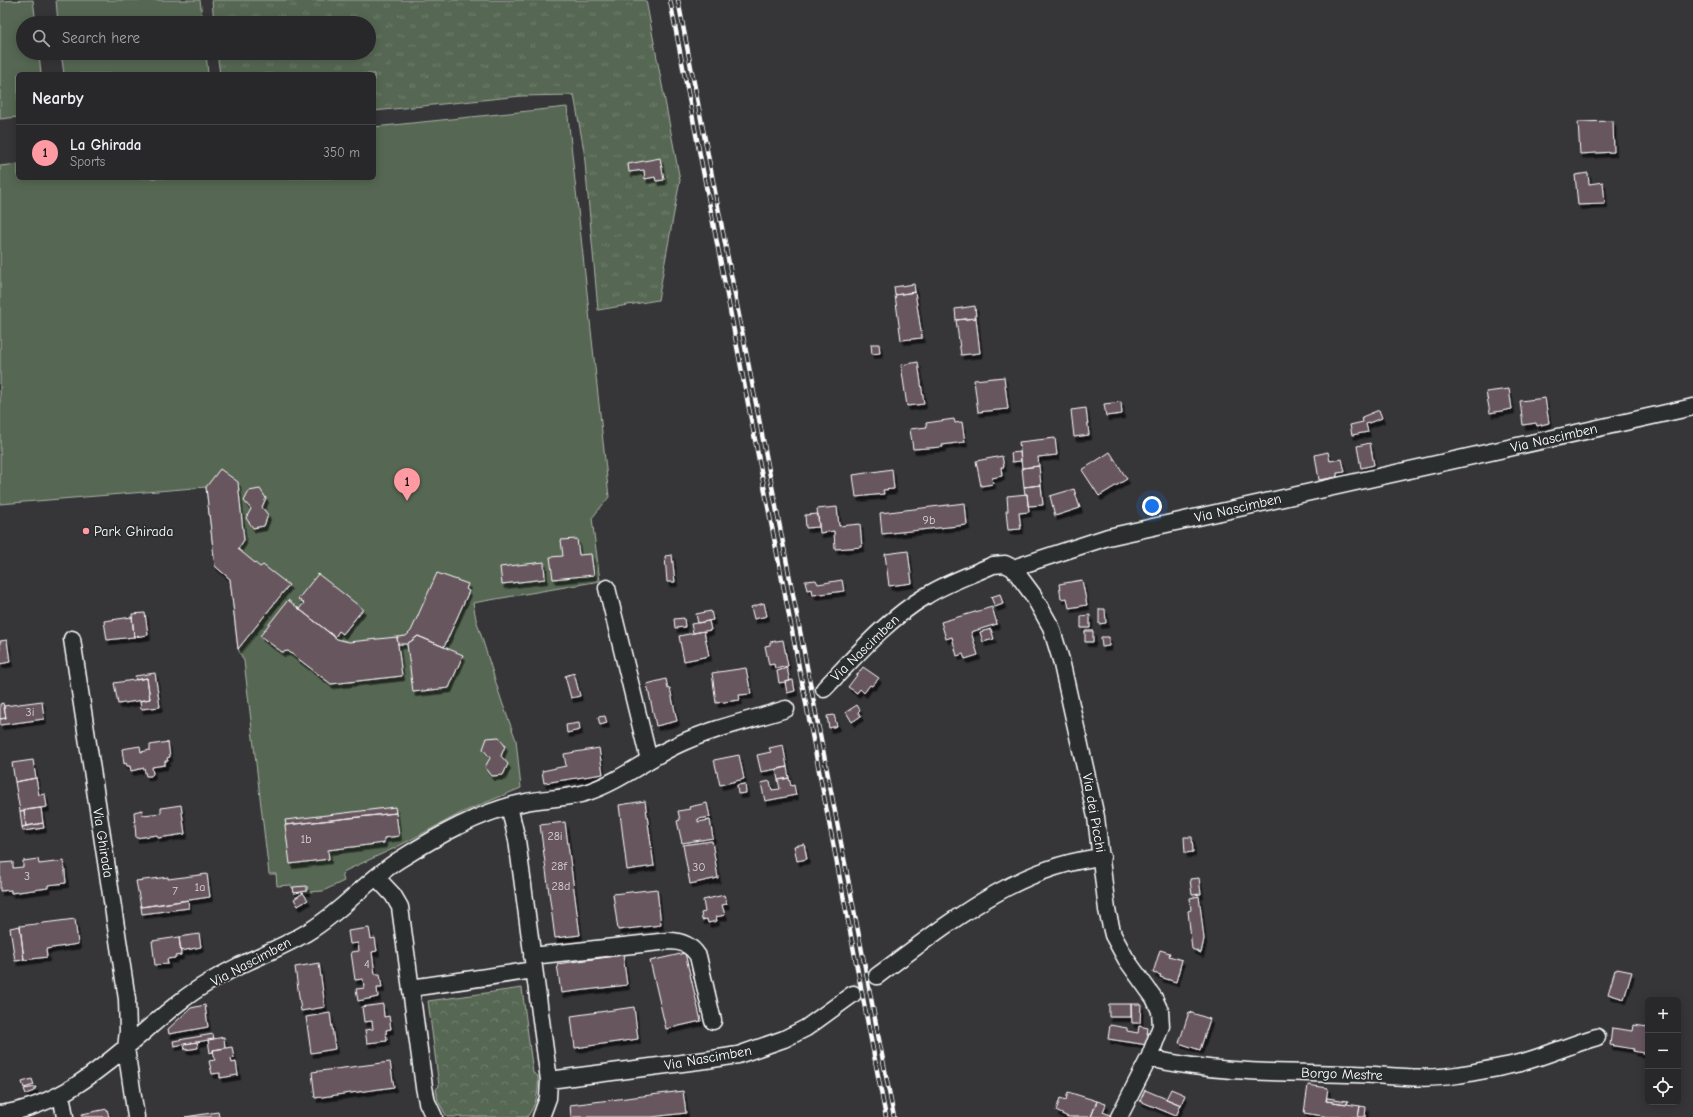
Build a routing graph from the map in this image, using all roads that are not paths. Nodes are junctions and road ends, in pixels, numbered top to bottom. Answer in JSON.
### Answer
{"nodes":[{"id":1,"x":1693,"y":407,"type":"edge"},
{"id":2,"x":1013,"y":568,"type":"junction"},
{"id":3,"x":607,"y":588,"type":"dead end"},
{"id":4,"x":72,"y":639,"type":"dead end"},
{"id":5,"x":824,"y":689,"type":"dead end"},
{"id":6,"x":786,"y":709,"type":"dead end"},
{"id":7,"x":649,"y":760,"type":"junction"},
{"id":8,"x":509,"y":806,"type":"junction"},
{"id":9,"x":1102,"y":857,"type":"junction"},
{"id":10,"x":376,"y":877,"type":"junction"},
{"id":11,"x":533,"y":963,"type":"junction"},
{"id":12,"x":876,"y":976,"type":"tunnel mouth"},
{"id":13,"x":411,"y":988,"type":"junction"},
{"id":14,"x":853,"y":994,"type":"tunnel mouth"},
{"id":15,"x":713,"y":1021,"type":"dead end"},
{"id":16,"x":1597,"y":1037,"type":"dead end"},
{"id":17,"x":126,"y":1048,"type":"junction"},
{"id":18,"x":1149,"y":1058,"type":"junction"},
{"id":19,"x":549,"y":1080,"type":"junction"},
{"id":20,"x":61,"y":1094,"type":"junction"},
{"id":21,"x":0,"y":1114,"type":"edge"},
{"id":22,"x":65,"y":1117,"type":"edge"},
{"id":23,"x":136,"y":1117,"type":"edge"},
{"id":24,"x":434,"y":1117,"type":"edge"},
{"id":25,"x":541,"y":1117,"type":"edge"},
{"id":26,"x":1119,"y":1117,"type":"edge"}],
"edges":[{"from":1,"to":2,"type":"street","name":"Via Nascimben"},
{"from":2,"to":5,"type":"street","name":"Via Nascimben"},
{"from":2,"to":9,"type":"street","name":"Via dei Picchi"},
{"from":3,"to":7,"type":"street"},
{"from":4,"to":17,"type":"street","name":"Via Ghirada"},
{"from":6,"to":7,"type":"street","name":"Via Nascimben"},
{"from":7,"to":8,"type":"street","name":"Via Nascimben"},
{"from":8,"to":10,"type":"street","name":"Via Nascimben"},
{"from":8,"to":11,"type":"street"},
{"from":9,"to":12,"type":"street"},
{"from":9,"to":18,"type":"street","name":"Via dei Picchi"},
{"from":10,"to":13,"type":"street"},
{"from":10,"to":17,"type":"street","name":"Via Nascimben"},
{"from":11,"to":13,"type":"street"},
{"from":11,"to":15,"type":"street"},
{"from":11,"to":19,"type":"street"},
{"from":13,"to":24,"type":"street"},
{"from":14,"to":19,"type":"street","name":"Via Nascimben"},
{"from":16,"to":18,"type":"street","name":"Borgo Mestre"},
{"from":17,"to":20,"type":"street"},
{"from":17,"to":23,"type":"street","name":"Via Ghirada"},
{"from":18,"to":26,"type":"street"},
{"from":19,"to":25,"type":"street"},
{"from":20,"to":21,"type":"street"},
{"from":20,"to":22,"type":"street"}]}
